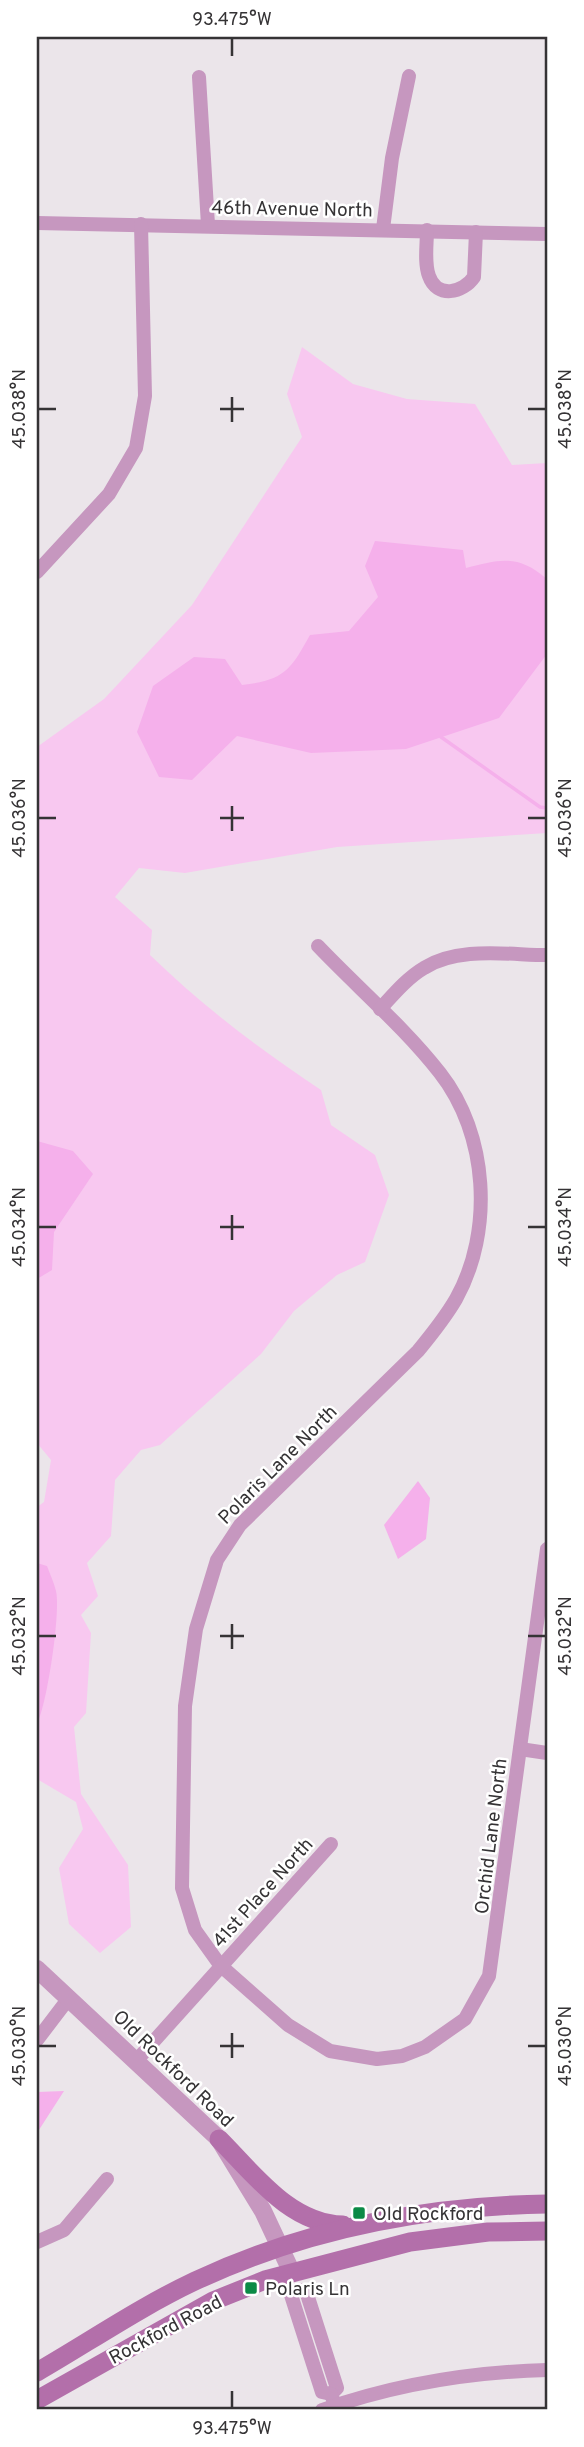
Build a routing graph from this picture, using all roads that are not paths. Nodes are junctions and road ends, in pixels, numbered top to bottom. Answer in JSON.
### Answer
{"nodes":[{"id":1,"x":410,"y":76,"type":"dead end"},
{"id":2,"x":199,"y":77,"type":"dead end"},
{"id":3,"x":37,"y":223,"type":"edge"},
{"id":4,"x":141,"y":224,"type":"junction"},
{"id":5,"x":208,"y":225,"type":"junction"},
{"id":6,"x":383,"y":229,"type":"junction"},
{"id":7,"x":427,"y":230,"type":"junction"},
{"id":8,"x":476,"y":232,"type":"junction"},
{"id":9,"x":547,"y":234,"type":"edge"},
{"id":10,"x":37,"y":572,"type":"edge"},
{"id":11,"x":318,"y":946,"type":"dead end"},
{"id":12,"x":547,"y":955,"type":"edge"},
{"id":13,"x":380,"y":1009,"type":"junction"},
{"id":14,"x":546,"y":1557,"type":"edge"},
{"id":15,"x":520,"y":1749,"type":"junction"},
{"id":16,"x":547,"y":1753,"type":"edge"},
{"id":17,"x":331,"y":1844,"type":"dead end"},
{"id":18,"x":220,"y":1965,"type":"junction"},
{"id":19,"x":37,"y":1969,"type":"edge"},
{"id":20,"x":69,"y":1998,"type":"junction"},
{"id":21,"x":37,"y":2040,"type":"edge"},
{"id":22,"x":373,"y":2059,"type":"joint"},
{"id":23,"x":136,"y":2061,"type":"junction"},
{"id":24,"x":219,"y":2138,"type":"junction"},
{"id":25,"x":107,"y":2179,"type":"dead end"},
{"id":26,"x":547,"y":2204,"type":"edge"},
{"id":27,"x":362,"y":2223,"type":"junction"},
{"id":28,"x":547,"y":2231,"type":"edge"},
{"id":29,"x":37,"y":2242,"type":"edge"},
{"id":30,"x":280,"y":2247,"type":"junction"},
{"id":31,"x":294,"y":2281,"type":"junction"},
{"id":32,"x":547,"y":2370,"type":"edge"},
{"id":33,"x":37,"y":2372,"type":"edge"},
{"id":34,"x":37,"y":2400,"type":"edge"},
{"id":35,"x":330,"y":2403,"type":"edge"}],
"edges":[{"from":1,"to":6,"type":"street"},
{"from":2,"to":5,"type":"street"},
{"from":3,"to":4,"type":"street","name":"46th Avenue North"},
{"from":4,"to":5,"type":"street","name":"46th Avenue North"},
{"from":4,"to":10,"type":"street"},
{"from":5,"to":6,"type":"street","name":"46th Avenue North"},
{"from":6,"to":7,"type":"street","name":"46th Avenue North"},
{"from":7,"to":8,"type":"street","name":"46th Avenue North"},
{"from":7,"to":8,"type":"street"},
{"from":8,"to":9,"type":"street","name":"46th Avenue North"},
{"from":11,"to":13,"type":"street","name":"Polaris Lane North"},
{"from":12,"to":13,"type":"street"},
{"from":13,"to":18,"type":"street","name":"Polaris Lane North"},
{"from":14,"to":15,"type":"street","name":"Orchid Lane North"},
{"from":15,"to":16,"type":"street"},
{"from":15,"to":22,"type":"street","name":"Orchid Lane North"},
{"from":17,"to":18,"type":"street","name":"41st Place North"},
{"from":18,"to":22,"type":"street","name":"Polaris Lane North"},
{"from":18,"to":23,"type":"street"},
{"from":19,"to":20,"type":"street","name":"Old Rockford Road"},
{"from":20,"to":21,"type":"street"},
{"from":20,"to":23,"type":"street","name":"Old Rockford Road"},
{"from":23,"to":24,"type":"street","name":"Old Rockford Road"},
{"from":24,"to":27,"type":"main road"},
{"from":24,"to":30,"type":"street","name":"Old Rockford Road"},
{"from":25,"to":29,"type":"street"},
{"from":26,"to":27,"type":"main road","name":"Rockford Road"},
{"from":27,"to":30,"type":"main road","name":"Rockford Road"},
{"from":28,"to":31,"type":"main road","name":"Rockford Road"},
{"from":30,"to":31,"type":"street","name":"Old Rockford Road"},
{"from":30,"to":33,"type":"main road","name":"Rockford Road"},
{"from":31,"to":34,"type":"main road","name":"Rockford Road"},
{"from":31,"to":35,"type":"street","name":"Old Rockford Road"},
{"from":32,"to":35,"type":"street"}]}
